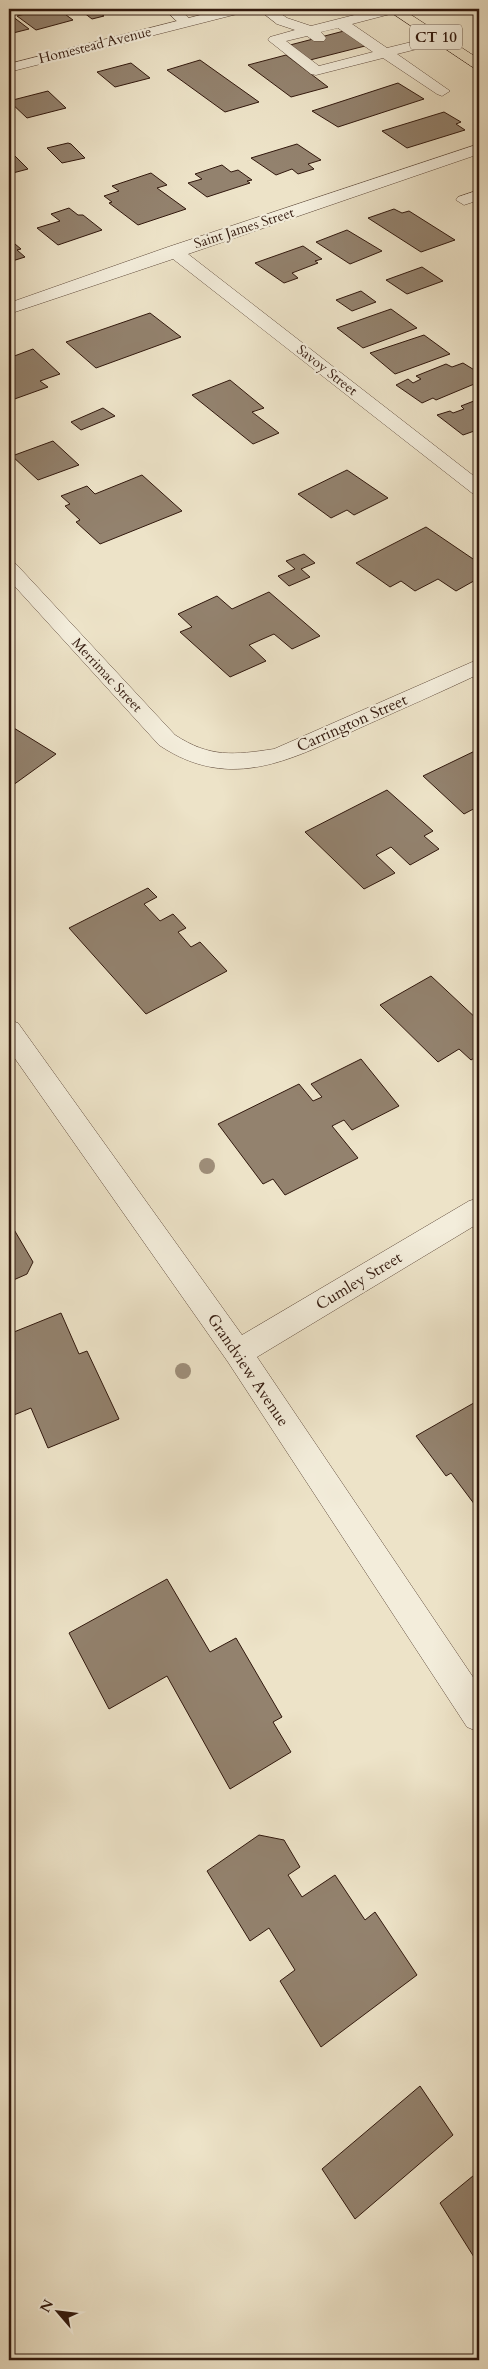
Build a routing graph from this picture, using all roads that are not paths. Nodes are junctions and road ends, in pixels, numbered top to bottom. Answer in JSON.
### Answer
{"nodes":[{"id":1,"x":171,"y":9,"type":"edge"},
{"id":2,"x":240,"y":9,"type":"edge"},
{"id":3,"x":265,"y":9,"type":"edge"},
{"id":4,"x":393,"y":9,"type":"edge"},
{"id":5,"x":211,"y":12,"type":"edge"},
{"id":6,"x":186,"y":22,"type":"junction"},
{"id":7,"x":340,"y":23,"type":"junction"},
{"id":8,"x":314,"y":34,"type":"junction"},
{"id":9,"x":440,"y":40,"type":"junction"},
{"id":10,"x":339,"y":52,"type":"dead end"},
{"id":11,"x":385,"y":53,"type":"junction"},
{"id":12,"x":352,"y":62,"type":"junction"},
{"id":13,"x":479,"y":65,"type":"edge"},
{"id":14,"x":9,"y":68,"type":"edge"},
{"id":15,"x":442,"y":90,"type":"dead end"},
{"id":16,"x":479,"y":149,"type":"edge"},
{"id":17,"x":174,"y":251,"type":"junction"},
{"id":18,"x":9,"y":309,"type":"edge"},
{"id":19,"x":479,"y":489,"type":"edge"},
{"id":20,"x":9,"y":568,"type":"edge"},
{"id":21,"x":479,"y":666,"type":"edge"},
{"id":22,"x":219,"y":761,"type":"joint"},
{"id":23,"x":12,"y":1041,"type":"edge"},
{"id":24,"x":479,"y":1208,"type":"edge"},
{"id":25,"x":238,"y":1353,"type":"junction"},
{"id":26,"x":479,"y":1715,"type":"edge"}],
"edges":[{"from":1,"to":6,"type":"street"},
{"from":2,"to":5,"type":"street","name":"Homestead Avenue"},
{"from":3,"to":8,"type":"street"},
{"from":4,"to":7,"type":"street"},
{"from":4,"to":9,"type":"main road","number":"CT 10"},
{"from":5,"to":6,"type":"street","name":"Homestead Avenue"},
{"from":6,"to":14,"type":"street","name":"Homestead Avenue"},
{"from":7,"to":8,"type":"street"},
{"from":7,"to":11,"type":"street"},
{"from":8,"to":12,"type":"street"},
{"from":9,"to":11,"type":"street"},
{"from":9,"to":13,"type":"main road","number":"CT 10"},
{"from":10,"to":12,"type":"street"},
{"from":11,"to":12,"type":"street"},
{"from":11,"to":15,"type":"street"},
{"from":16,"to":17,"type":"street","name":"Saint James Street"},
{"from":17,"to":18,"type":"street","name":"Saint James Street"},
{"from":17,"to":19,"type":"street","name":"Savoy Street"},
{"from":20,"to":22,"type":"street","name":"Merrimac Street"},
{"from":21,"to":22,"type":"street","name":"Carrington Street"},
{"from":23,"to":25,"type":"street","name":"Grandview Avenue"},
{"from":24,"to":25,"type":"street","name":"Cumley Street"},
{"from":25,"to":26,"type":"street","name":"Grandview Avenue"}]}
